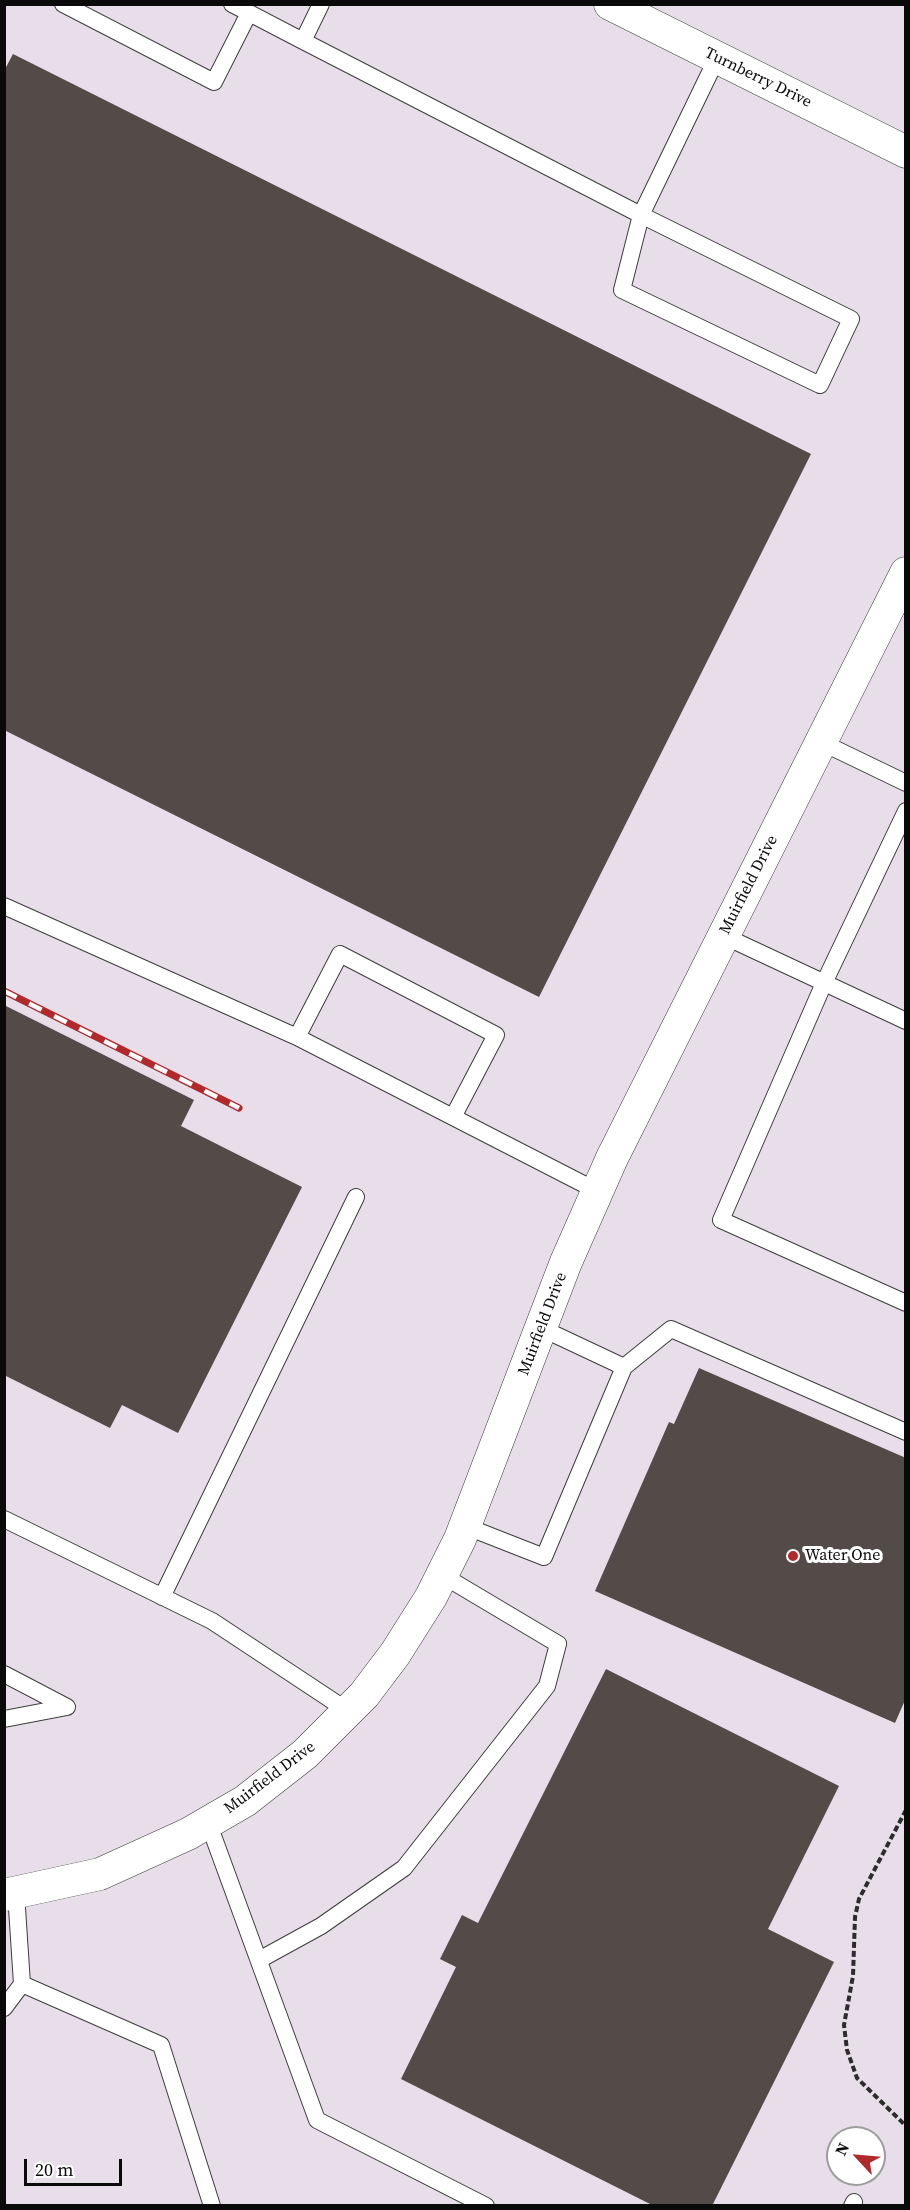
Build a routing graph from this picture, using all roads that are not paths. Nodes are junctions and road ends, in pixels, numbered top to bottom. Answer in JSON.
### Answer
{"nodes":[{"id":1,"x":63,"y":4,"type":"edge"},
{"id":2,"x":232,"y":4,"type":"edge"},
{"id":3,"x":321,"y":4,"type":"edge"},
{"id":4,"x":610,"y":4,"type":"edge"},
{"id":5,"x":249,"y":13,"type":"junction"},
{"id":6,"x":303,"y":41,"type":"junction"},
{"id":7,"x":717,"y":58,"type":"junction"},
{"id":8,"x":906,"y":152,"type":"edge"},
{"id":9,"x":641,"y":215,"type":"junction"},
{"id":10,"x":906,"y":573,"type":"edge"},
{"id":11,"x":821,"y":742,"type":"junction"},
{"id":12,"x":906,"y":783,"type":"edge"},
{"id":13,"x":906,"y":811,"type":"edge"},
{"id":14,"x":4,"y":906,"type":"edge"},
{"id":15,"x":724,"y":936,"type":"junction"},
{"id":16,"x":824,"y":983,"type":"junction"},
{"id":17,"x":906,"y":1021,"type":"edge"},
{"id":18,"x":297,"y":1037,"type":"junction"},
{"id":19,"x":453,"y":1117,"type":"junction"},
{"id":20,"x":597,"y":1191,"type":"junction"},
{"id":21,"x":356,"y":1197,"type":"dead end"},
{"id":22,"x":906,"y":1303,"type":"edge"},
{"id":23,"x":541,"y":1328,"type":"junction"},
{"id":24,"x":624,"y":1367,"type":"junction"},
{"id":25,"x":906,"y":1431,"type":"edge"},
{"id":26,"x":4,"y":1520,"type":"edge"},
{"id":27,"x":465,"y":1526,"type":"junction"},
{"id":28,"x":442,"y":1575,"type":"junction"},
{"id":29,"x":162,"y":1597,"type":"junction"},
{"id":30,"x":4,"y":1674,"type":"edge"},
{"id":31,"x":348,"y":1711,"type":"junction"},
{"id":32,"x":4,"y":1719,"type":"edge"},
{"id":33,"x":208,"y":1822,"type":"junction"},
{"id":34,"x":10,"y":1894,"type":"edge"},
{"id":35,"x":258,"y":1960,"type":"junction"},
{"id":36,"x":22,"y":1984,"type":"junction"},
{"id":37,"x":4,"y":2008,"type":"edge"},
{"id":38,"x":212,"y":2205,"type":"edge"},
{"id":39,"x":486,"y":2205,"type":"edge"}],
"edges":[{"from":1,"to":5,"type":"lane"},
{"from":2,"to":5,"type":"lane"},
{"from":3,"to":6,"type":"lane"},
{"from":4,"to":7,"type":"street","name":"Turnberry Drive"},
{"from":5,"to":6,"type":"lane"},
{"from":6,"to":9,"type":"lane"},
{"from":7,"to":8,"type":"street","name":"Turnberry Drive"},
{"from":7,"to":9,"type":"lane"},
{"from":9,"to":9,"type":"lane"},
{"from":10,"to":11,"type":"street","name":"Muirfield Drive"},
{"from":11,"to":12,"type":"lane"},
{"from":11,"to":15,"type":"street","name":"Muirfield Drive"},
{"from":13,"to":16,"type":"lane"},
{"from":14,"to":18,"type":"lane"},
{"from":15,"to":16,"type":"lane"},
{"from":15,"to":20,"type":"street","name":"Muirfield Drive"},
{"from":16,"to":17,"type":"lane"},
{"from":16,"to":22,"type":"lane"},
{"from":18,"to":19,"type":"lane"},
{"from":18,"to":19,"type":"lane"},
{"from":19,"to":20,"type":"lane"},
{"from":20,"to":23,"type":"street","name":"Muirfield Drive"},
{"from":21,"to":29,"type":"lane"},
{"from":23,"to":24,"type":"lane"},
{"from":23,"to":27,"type":"street","name":"Muirfield Drive"},
{"from":24,"to":25,"type":"lane"},
{"from":24,"to":27,"type":"lane"},
{"from":26,"to":29,"type":"lane"},
{"from":27,"to":28,"type":"street","name":"Muirfield Drive"},
{"from":28,"to":31,"type":"street","name":"Muirfield Drive"},
{"from":28,"to":35,"type":"lane"},
{"from":29,"to":31,"type":"lane"},
{"from":30,"to":32,"type":"lane"},
{"from":31,"to":33,"type":"street","name":"Muirfield Drive"},
{"from":33,"to":34,"type":"street","name":"Muirfield Drive"},
{"from":33,"to":35,"type":"lane"},
{"from":34,"to":36,"type":"lane"},
{"from":35,"to":39,"type":"lane"},
{"from":36,"to":37,"type":"lane"},
{"from":36,"to":38,"type":"lane"}]}
